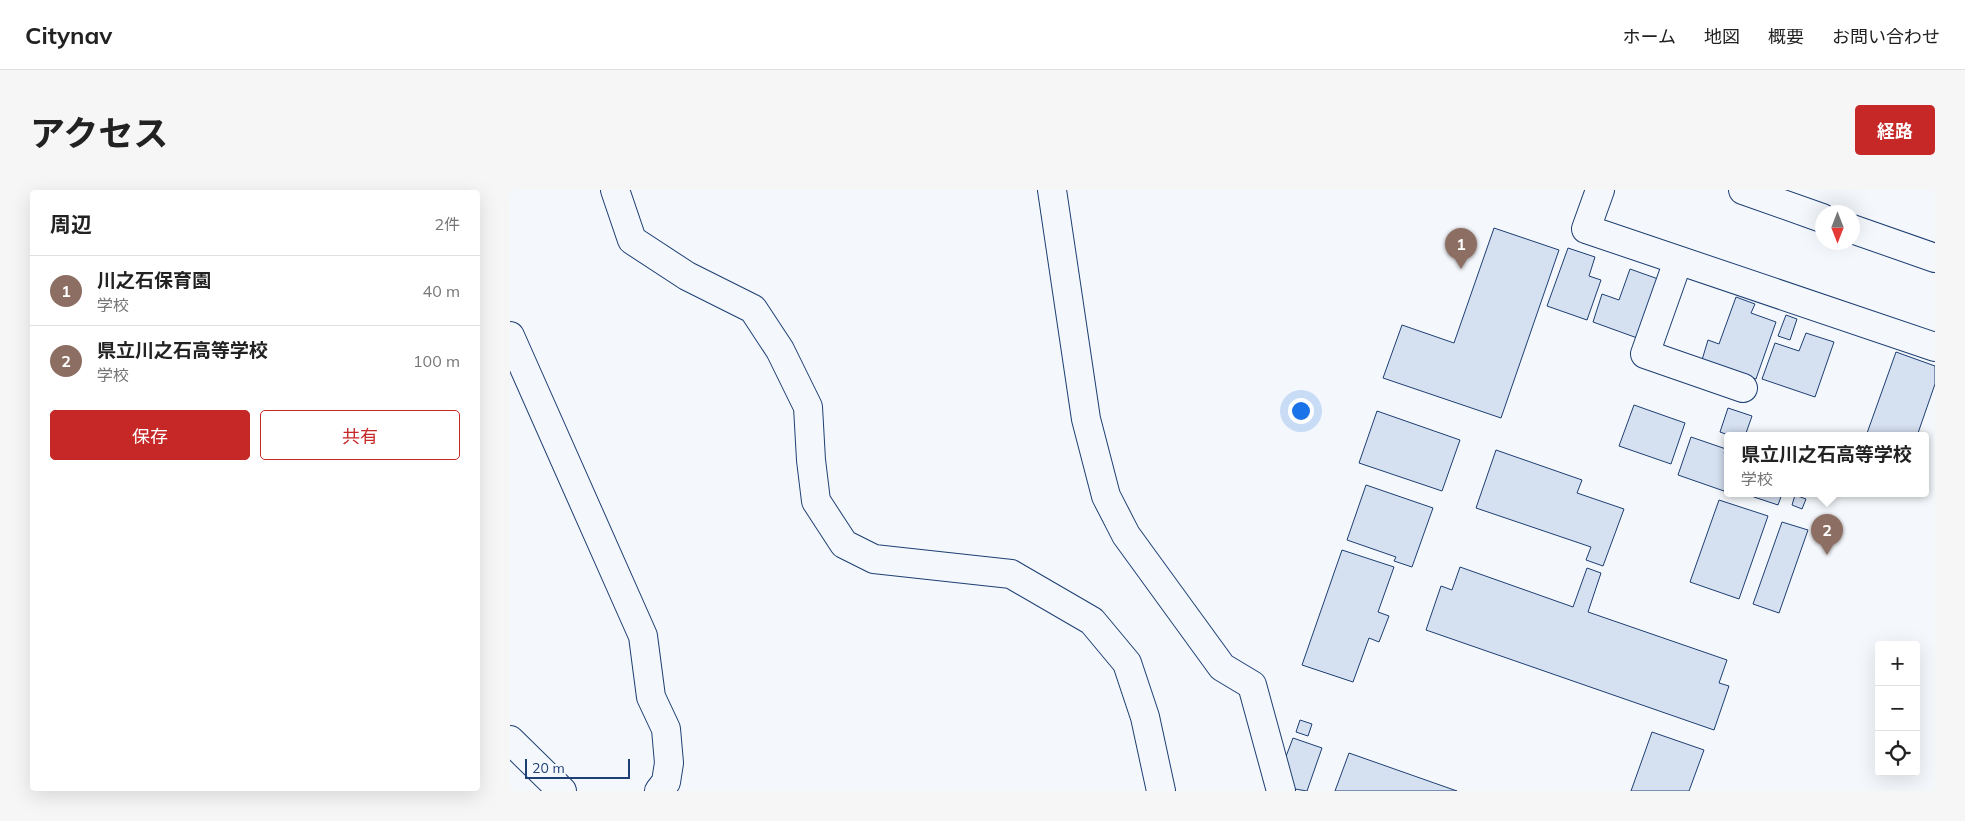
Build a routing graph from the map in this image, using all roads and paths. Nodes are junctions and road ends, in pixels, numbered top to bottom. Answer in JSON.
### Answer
{"nodes":[{"id":1,"x":615,"y":190,"type":"edge"},
{"id":2,"x":1052,"y":190,"type":"edge"},
{"id":3,"x":1600,"y":190,"type":"edge"},
{"id":4,"x":1743,"y":190,"type":"edge"},
{"id":5,"x":1815,"y":216,"type":"edge"},
{"id":6,"x":1860,"y":232,"type":"edge"},
{"id":7,"x":1935,"y":258,"type":"edge"},
{"id":8,"x":1678,"y":261,"type":"junction"},
{"id":9,"x":510,"y":336,"type":"edge"},
{"id":10,"x":1935,"y":347,"type":"edge"},
{"id":11,"x":1743,"y":388,"type":"dead end"},
{"id":12,"x":510,"y":740,"type":"edge"},
{"id":13,"x":562,"y":791,"type":"edge"},
{"id":14,"x":659,"y":791,"type":"edge"},
{"id":15,"x":1161,"y":791,"type":"edge"},
{"id":16,"x":1281,"y":791,"type":"edge"}],
"edges":[{"from":1,"to":15,"type":"street"},
{"from":2,"to":16,"type":"street"},
{"from":3,"to":8,"type":"street"},
{"from":4,"to":5,"type":"street"},
{"from":6,"to":7,"type":"street"},
{"from":8,"to":10,"type":"street"},
{"from":8,"to":11,"type":"street"},
{"from":9,"to":14,"type":"street"},
{"from":12,"to":13,"type":"street"}]}
